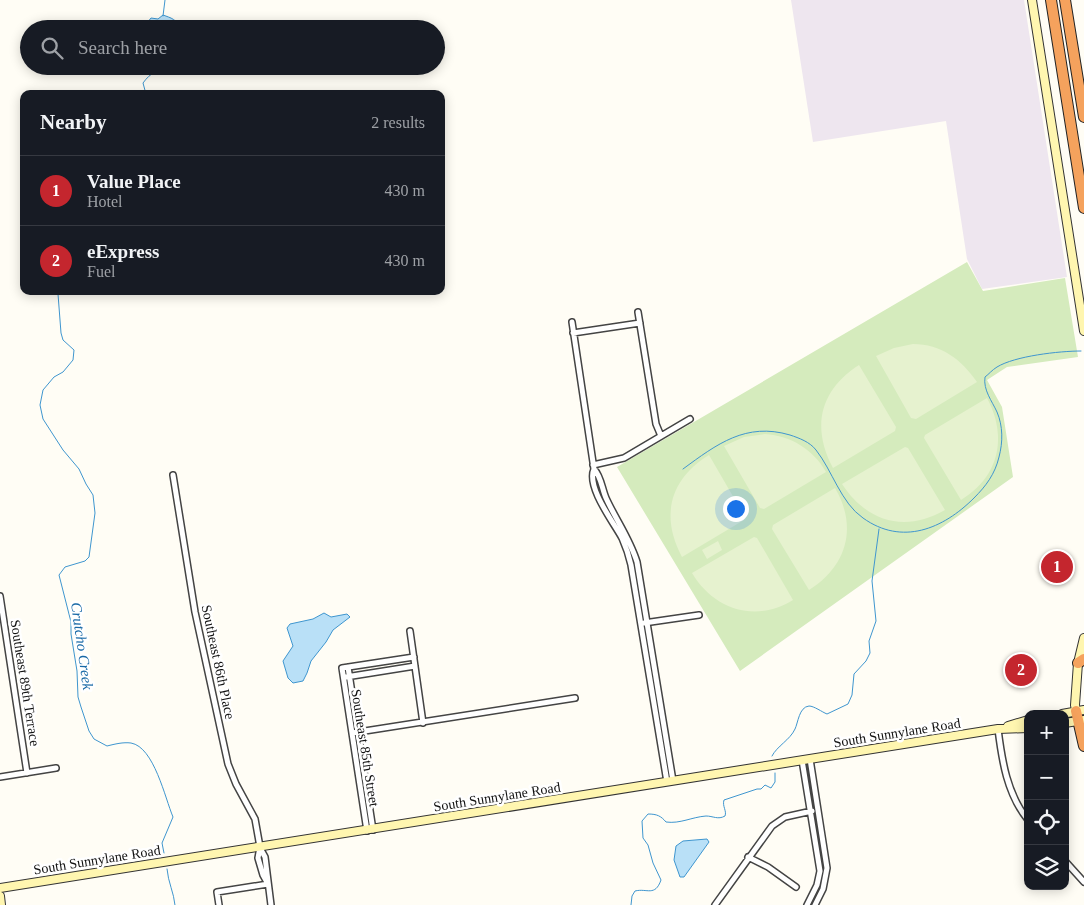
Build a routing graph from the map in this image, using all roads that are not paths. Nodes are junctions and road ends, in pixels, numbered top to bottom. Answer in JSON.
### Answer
{"nodes":[{"id":1,"x":1032,"y":0,"type":"edge"},
{"id":2,"x":1051,"y":0,"type":"edge"},
{"id":3,"x":1066,"y":0,"type":"edge"},
{"id":4,"x":1084,"y":117,"type":"edge"},
{"id":5,"x":1084,"y":208,"type":"edge"},
{"id":6,"x":638,"y":312,"type":"dead end"},
{"id":7,"x":572,"y":322,"type":"dead end"},
{"id":8,"x":640,"y":323,"type":"junction"},
{"id":9,"x":1084,"y":331,"type":"edge"},
{"id":10,"x":573,"y":333,"type":"junction"},
{"id":11,"x":690,"y":419,"type":"dead end"},
{"id":12,"x":661,"y":436,"type":"junction"},
{"id":13,"x":593,"y":467,"type":"junction"},
{"id":14,"x":174,"y":475,"type":"dead end"},
{"id":15,"x":0,"y":596,"type":"edge"},
{"id":16,"x":699,"y":615,"type":"dead end"},
{"id":17,"x":644,"y":623,"type":"junction"},
{"id":18,"x":410,"y":631,"type":"dead end"},
{"id":19,"x":1084,"y":638,"type":"edge"},
{"id":20,"x":414,"y":657,"type":"junction"},
{"id":21,"x":1081,"y":661,"type":"edge"},
{"id":22,"x":415,"y":666,"type":"junction"},
{"id":23,"x":347,"y":677,"type":"junction"},
{"id":24,"x":574,"y":698,"type":"dead end"},
{"id":25,"x":1081,"y":716,"type":"edge"},
{"id":26,"x":1024,"y":721,"type":"edge"},
{"id":27,"x":1069,"y":721,"type":"edge"},
{"id":28,"x":423,"y":723,"type":"junction"},
{"id":29,"x":1024,"y":728,"type":"edge"},
{"id":30,"x":998,"y":729,"type":"junction"},
{"id":31,"x":358,"y":732,"type":"junction"},
{"id":32,"x":352,"y":733,"type":"junction"},
{"id":33,"x":1084,"y":746,"type":"edge"},
{"id":34,"x":806,"y":760,"type":"junction"},
{"id":35,"x":56,"y":768,"type":"dead end"},
{"id":36,"x":27,"y":773,"type":"junction"},
{"id":37,"x":0,"y":777,"type":"edge"},
{"id":38,"x":362,"y":779,"type":"junction"},
{"id":39,"x":670,"y":782,"type":"junction"},
{"id":40,"x":818,"y":810,"type":"junction"},
{"id":41,"x":811,"y":812,"type":"junction"},
{"id":42,"x":1024,"y":813,"type":"edge"},
{"id":43,"x":370,"y":830,"type":"junction"},
{"id":44,"x":260,"y":847,"type":"junction"},
{"id":45,"x":748,"y":857,"type":"junction"},
{"id":46,"x":1069,"y":865,"type":"edge"},
{"id":47,"x":1084,"y":882,"type":"edge"},
{"id":48,"x":268,"y":884,"type":"junction"},
{"id":49,"x":796,"y":887,"type":"dead end"},
{"id":50,"x":0,"y":888,"type":"edge"},
{"id":51,"x":0,"y":896,"type":"edge"},
{"id":52,"x":1,"y":905,"type":"edge"},
{"id":53,"x":219,"y":905,"type":"edge"},
{"id":54,"x":272,"y":905,"type":"edge"},
{"id":55,"x":715,"y":905,"type":"edge"},
{"id":56,"x":807,"y":905,"type":"edge"},
{"id":57,"x":815,"y":905,"type":"edge"}],
"edges":[{"from":1,"to":9,"type":"main road"},
{"from":2,"to":5,"type":"highway"},
{"from":3,"to":4,"type":"highway"},
{"from":6,"to":8,"type":"street"},
{"from":7,"to":10,"type":"street"},
{"from":8,"to":10,"type":"street"},
{"from":8,"to":12,"type":"street"},
{"from":10,"to":13,"type":"street"},
{"from":11,"to":12,"type":"street"},
{"from":12,"to":13,"type":"street"},
{"from":13,"to":17,"type":"street"},
{"from":14,"to":44,"type":"street","name":"Southeast 86th Place"},
{"from":15,"to":36,"type":"street","name":"Southeast 89th Terrace"},
{"from":16,"to":17,"type":"street"},
{"from":17,"to":39,"type":"street"},
{"from":18,"to":20,"type":"street"},
{"from":19,"to":21,"type":"main road"},
{"from":20,"to":22,"type":"street"},
{"from":20,"to":23,"type":"street","name":"Southeast 85th Street"},
{"from":21,"to":25,"type":"main road"},
{"from":22,"to":23,"type":"street"},
{"from":22,"to":28,"type":"street"},
{"from":23,"to":31,"type":"street","name":"Southeast 85th Street"},
{"from":23,"to":32,"type":"street","name":"Southeast 85th Street"},
{"from":24,"to":28,"type":"street"},
{"from":25,"to":27,"type":"main road"},
{"from":25,"to":33,"type":"highway"},
{"from":26,"to":30,"type":"main road","name":"South Sunnylane Road"},
{"from":28,"to":31,"type":"street"},
{"from":29,"to":30,"type":"main road","name":"South Sunnylane Road"},
{"from":30,"to":34,"type":"main road","name":"South Sunnylane Road"},
{"from":30,"to":42,"type":"street"},
{"from":31,"to":32,"type":"street"},
{"from":31,"to":38,"type":"street","name":"Southeast 85th Street"},
{"from":32,"to":38,"type":"street","name":"Southeast 85th Street"},
{"from":34,"to":39,"type":"main road","name":"South Sunnylane Road"},
{"from":34,"to":40,"type":"street"},
{"from":34,"to":41,"type":"street"},
{"from":35,"to":36,"type":"street"},
{"from":36,"to":37,"type":"street"},
{"from":38,"to":43,"type":"street","name":"Southeast 85th Street"},
{"from":39,"to":43,"type":"main road","name":"South Sunnylane Road"},
{"from":40,"to":41,"type":"street"},
{"from":40,"to":57,"type":"street"},
{"from":41,"to":45,"type":"street"},
{"from":41,"to":56,"type":"street"},
{"from":43,"to":44,"type":"main road","name":"South Sunnylane Road"},
{"from":44,"to":48,"type":"street","name":"Southeast 86th Place"},
{"from":44,"to":50,"type":"main road","name":"South Sunnylane Road"},
{"from":45,"to":49,"type":"street"},
{"from":45,"to":55,"type":"street"},
{"from":46,"to":47,"type":"street"},
{"from":48,"to":53,"type":"street"},
{"from":48,"to":54,"type":"street","name":"Southeast 86th Place"},
{"from":51,"to":52,"type":"main road"}]}
